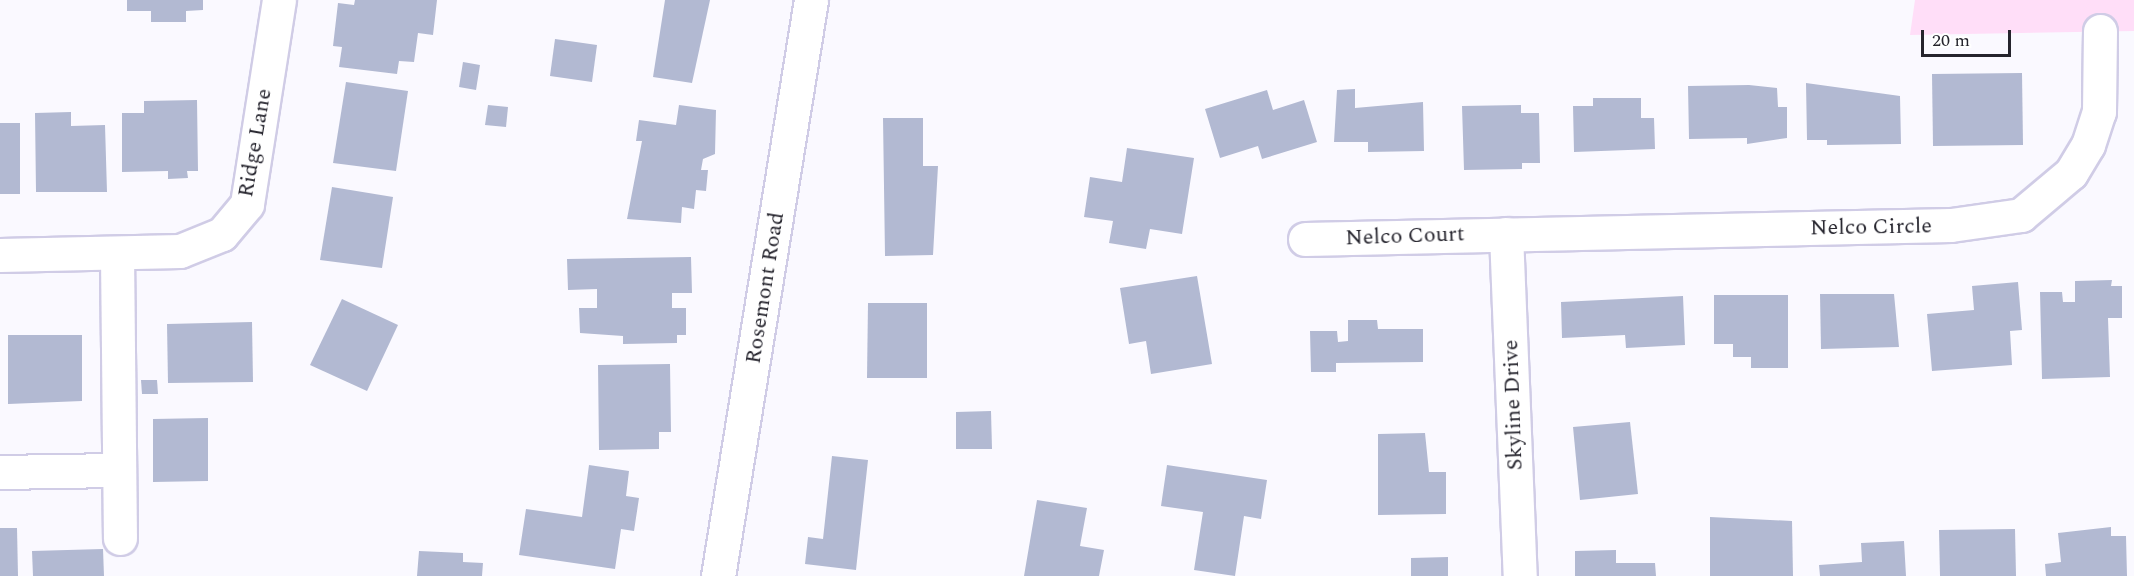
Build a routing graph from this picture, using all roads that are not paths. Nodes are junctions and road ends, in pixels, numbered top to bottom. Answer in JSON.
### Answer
{"nodes":[{"id":1,"x":279,"y":0,"type":"edge"},
{"id":2,"x":811,"y":0,"type":"edge"},
{"id":3,"x":2100,"y":31,"type":"dead end"},
{"id":4,"x":1506,"y":234,"type":"junction"},
{"id":5,"x":1305,"y":239,"type":"dead end"},
{"id":6,"x":117,"y":254,"type":"junction"},
{"id":7,"x":0,"y":255,"type":"edge"},
{"id":8,"x":119,"y":470,"type":"junction"},
{"id":9,"x":0,"y":472,"type":"edge"},
{"id":10,"x":120,"y":538,"type":"dead end"},
{"id":11,"x":718,"y":576,"type":"edge"},
{"id":12,"x":1520,"y":576,"type":"edge"}],
"edges":[{"from":1,"to":6,"type":"street","name":"Ridge Lane"},
{"from":2,"to":11,"type":"street","name":"Rosemont Road"},
{"from":3,"to":4,"type":"street","name":"Nelco Circle"},
{"from":4,"to":5,"type":"street","name":"Nelco Court"},
{"from":4,"to":12,"type":"street","name":"Skyline Drive"},
{"from":6,"to":7,"type":"street","name":"Ridge Lane"},
{"from":6,"to":8,"type":"street"},
{"from":8,"to":9,"type":"street"},
{"from":8,"to":10,"type":"street"}]}
